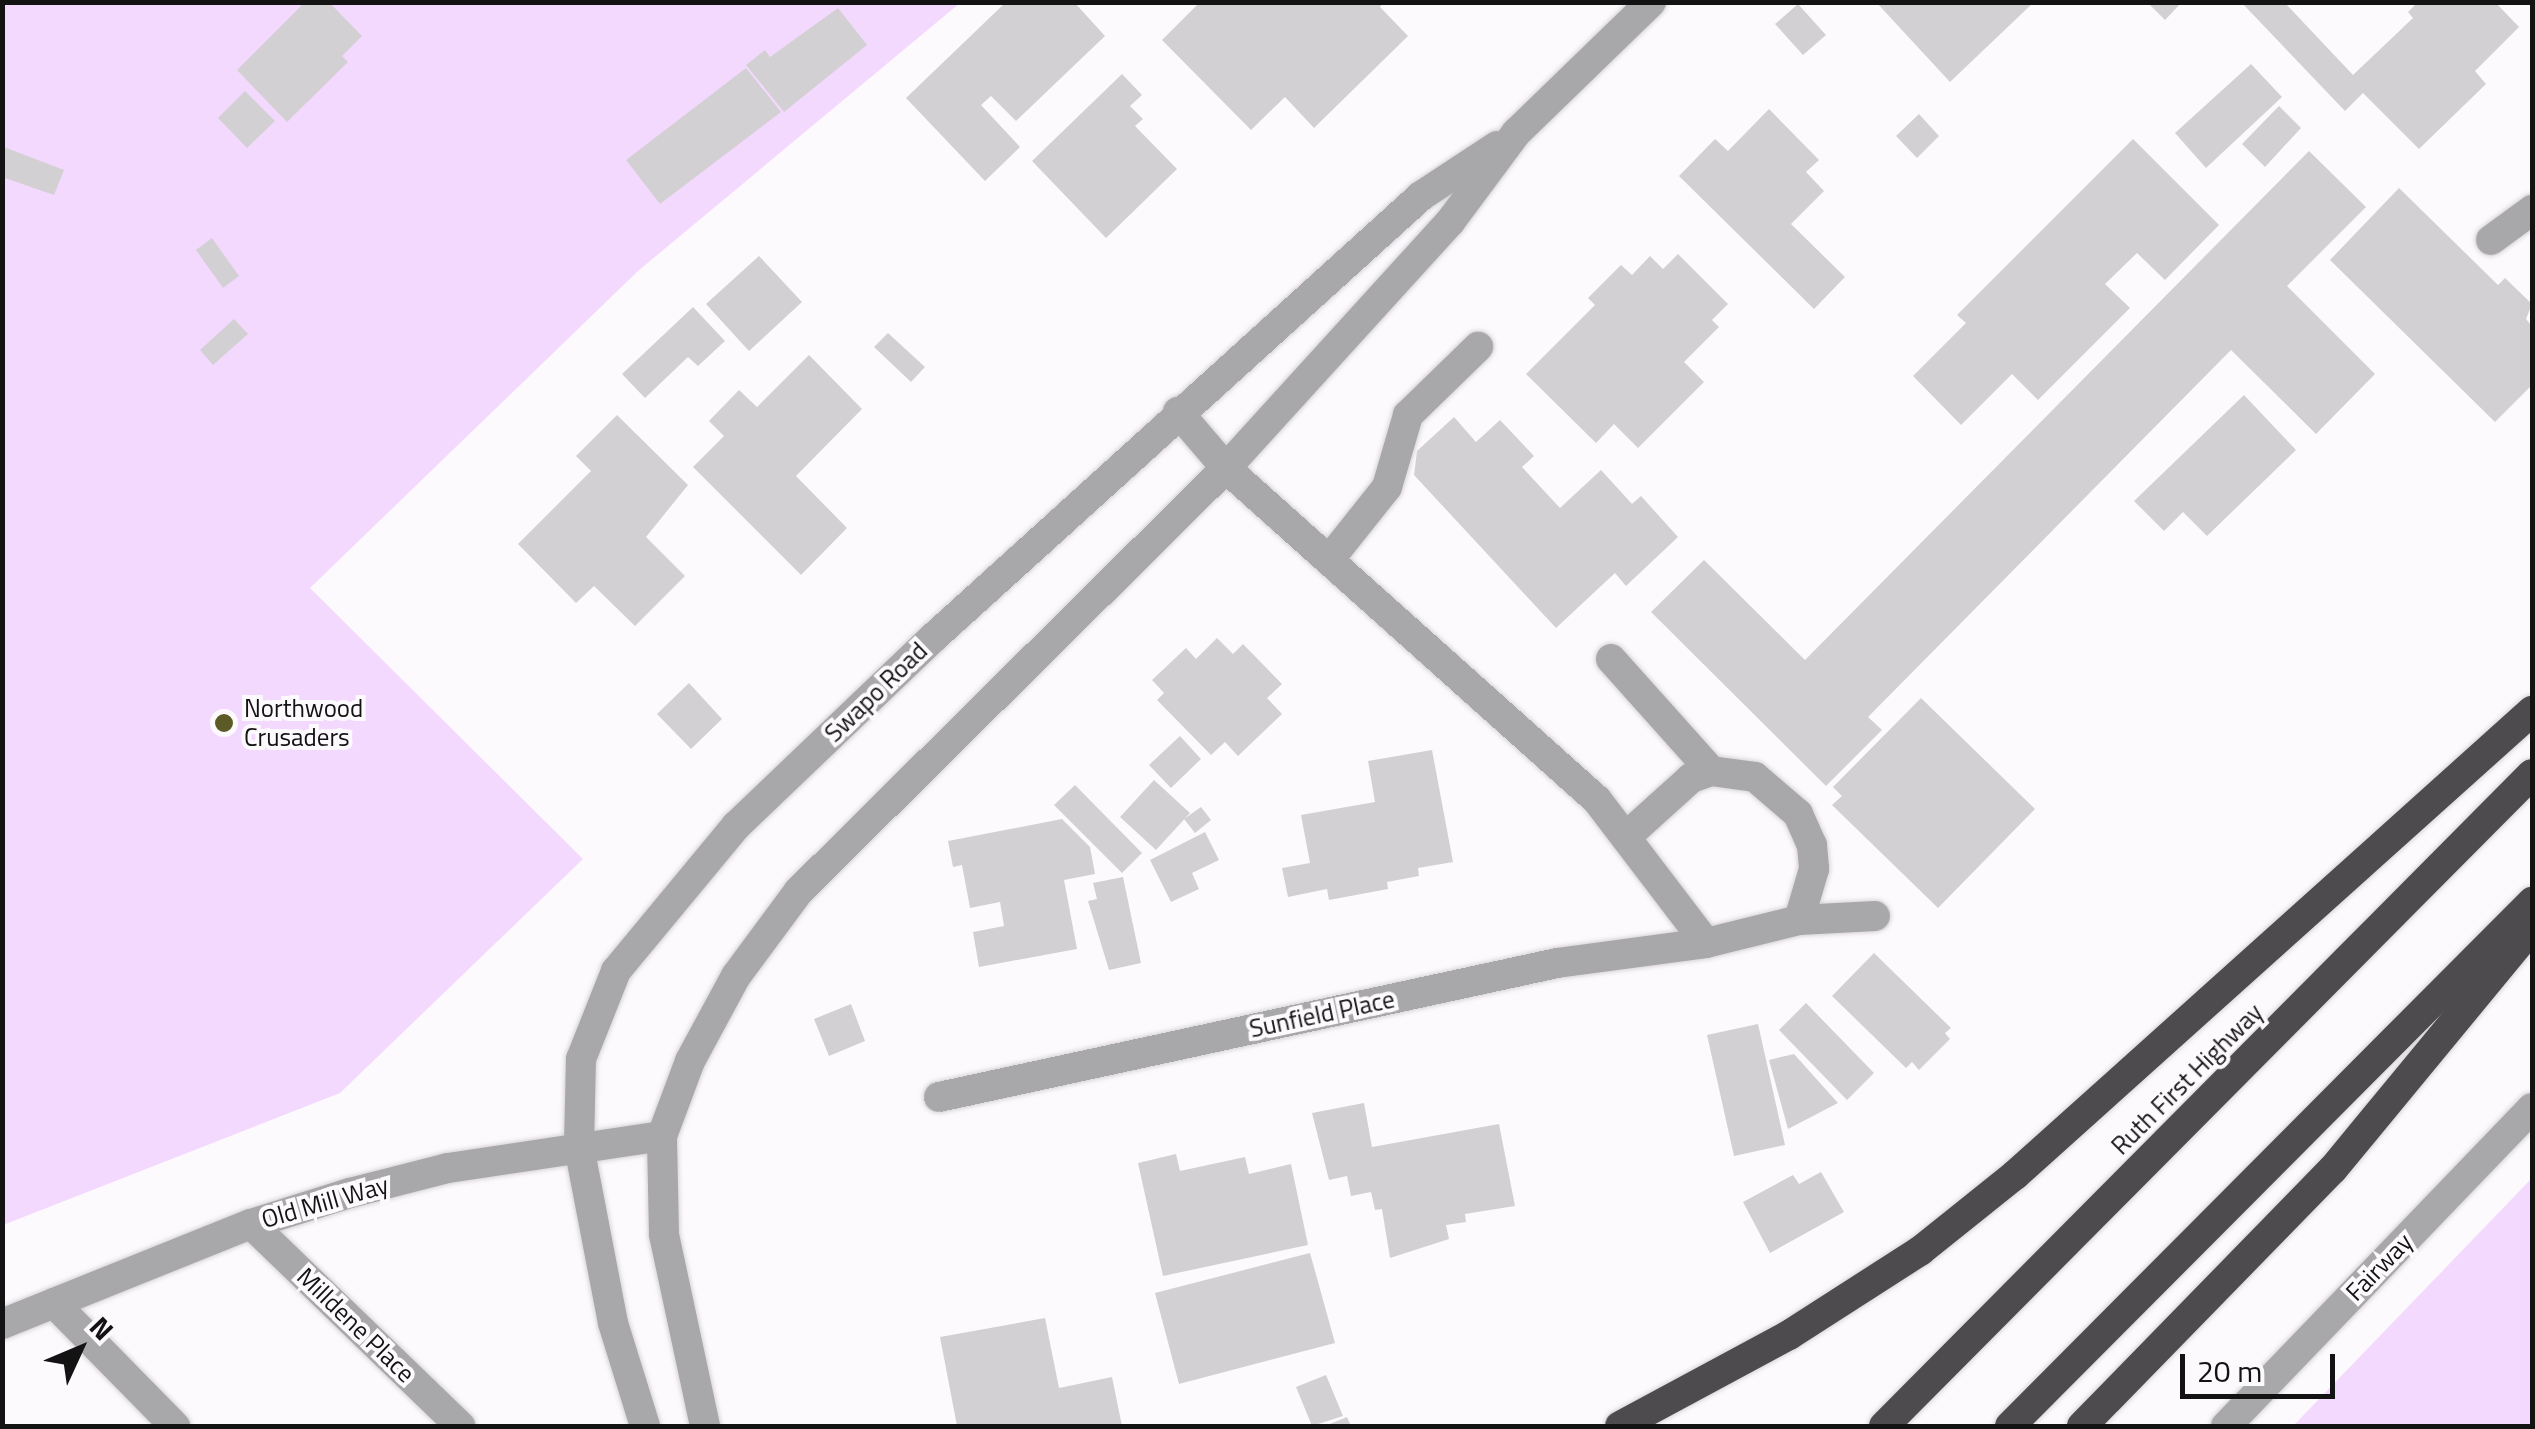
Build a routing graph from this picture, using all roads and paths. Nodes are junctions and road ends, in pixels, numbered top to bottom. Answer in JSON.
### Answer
{"nodes":[{"id":1,"x":1651,"y":2,"type":"edge"},
{"id":2,"x":1516,"y":134,"type":"junction"},
{"id":3,"x":2532,"y":210,"type":"edge"},
{"id":4,"x":2491,"y":240,"type":"dead end"},
{"id":5,"x":1478,"y":347,"type":"dead end"},
{"id":6,"x":1178,"y":412,"type":"junction"},
{"id":7,"x":1226,"y":468,"type":"junction"},
{"id":8,"x":1329,"y":560,"type":"junction"},
{"id":9,"x":1611,"y":659,"type":"dead end"},
{"id":10,"x":2532,"y":711,"type":"edge"},
{"id":11,"x":1711,"y":771,"type":"junction"},
{"id":12,"x":2532,"y":774,"type":"edge"},
{"id":13,"x":1628,"y":835,"type":"junction"},
{"id":14,"x":2532,"y":902,"type":"edge"},
{"id":15,"x":1875,"y":916,"type":"dead end"},
{"id":16,"x":1800,"y":920,"type":"junction"},
{"id":17,"x":2532,"y":928,"type":"edge"},
{"id":18,"x":1706,"y":943,"type":"junction"},
{"id":19,"x":939,"y":1097,"type":"dead end"},
{"id":20,"x":2532,"y":1108,"type":"edge"},
{"id":21,"x":662,"y":1136,"type":"junction"},
{"id":22,"x":580,"y":1146,"type":"junction"},
{"id":23,"x":251,"y":1224,"type":"junction"},
{"id":24,"x":54,"y":1303,"type":"junction"},
{"id":25,"x":2,"y":1324,"type":"edge"},
{"id":26,"x":175,"y":1426,"type":"edge"},
{"id":27,"x":460,"y":1426,"type":"edge"},
{"id":28,"x":645,"y":1426,"type":"edge"},
{"id":29,"x":705,"y":1426,"type":"edge"},
{"id":30,"x":1620,"y":1426,"type":"edge"},
{"id":31,"x":1884,"y":1426,"type":"edge"},
{"id":32,"x":2010,"y":1426,"type":"edge"},
{"id":33,"x":2082,"y":1426,"type":"edge"},
{"id":34,"x":2226,"y":1426,"type":"edge"}],
"edges":[{"from":1,"to":2,"type":"street","name":"Swapo Road"},
{"from":2,"to":6,"type":"street","name":"Swapo Road"},
{"from":2,"to":7,"type":"street","name":"Swapo Road"},
{"from":3,"to":4,"type":"street"},
{"from":5,"to":8,"type":"street"},
{"from":6,"to":7,"type":"street"},
{"from":6,"to":22,"type":"street","name":"Swapo Road"},
{"from":7,"to":8,"type":"street"},
{"from":7,"to":21,"type":"street","name":"Swapo Road"},
{"from":8,"to":13,"type":"street"},
{"from":9,"to":11,"type":"street"},
{"from":10,"to":30,"type":"highway"},
{"from":11,"to":13,"type":"street"},
{"from":11,"to":16,"type":"street"},
{"from":12,"to":31,"type":"highway","name":"Ruth First Highway"},
{"from":13,"to":18,"type":"street"},
{"from":14,"to":32,"type":"highway"},
{"from":15,"to":16,"type":"street","name":"Sunfield Place"},
{"from":16,"to":18,"type":"street","name":"Sunfield Place"},
{"from":17,"to":33,"type":"highway"},
{"from":18,"to":19,"type":"street","name":"Sunfield Place"},
{"from":20,"to":34,"type":"street","name":"Fairway"},
{"from":21,"to":22,"type":"street","name":"Old Mill Way"},
{"from":21,"to":29,"type":"street","name":"Swapo Road"},
{"from":22,"to":23,"type":"street","name":"Old Mill Way"},
{"from":22,"to":28,"type":"street","name":"Swapo Road"},
{"from":23,"to":24,"type":"street","name":"Old Mill Way"},
{"from":23,"to":27,"type":"street","name":"Milldene Place"},
{"from":24,"to":25,"type":"street","name":"Old Mill Way"},
{"from":24,"to":26,"type":"street"}]}
